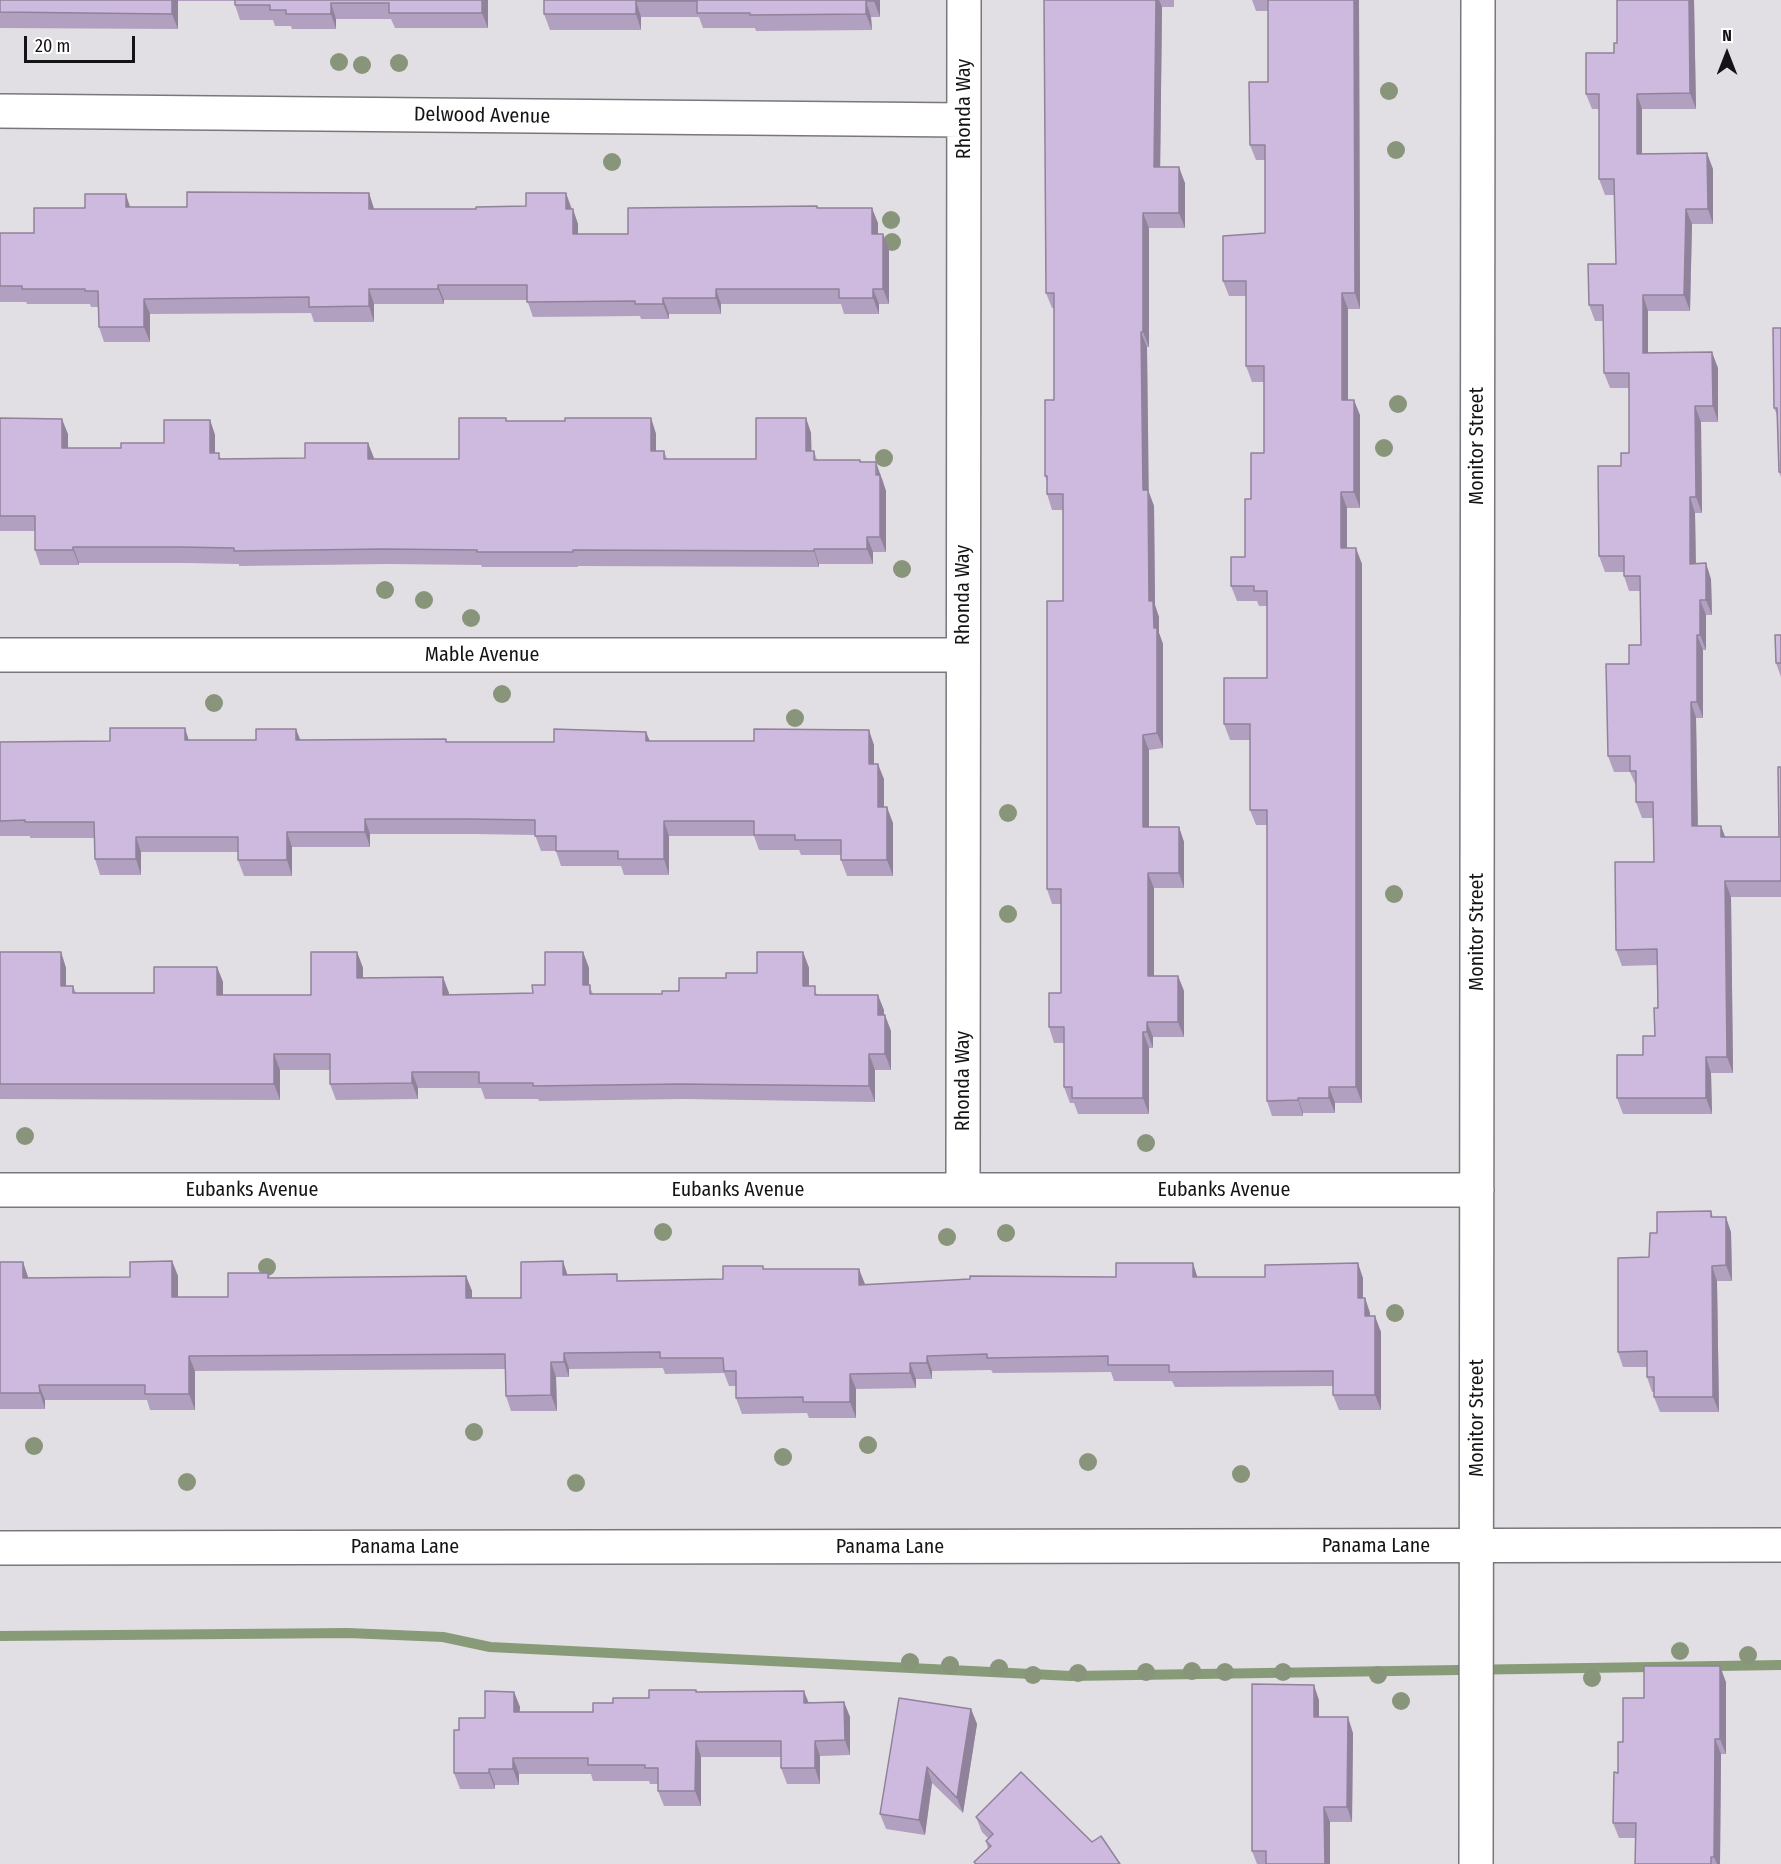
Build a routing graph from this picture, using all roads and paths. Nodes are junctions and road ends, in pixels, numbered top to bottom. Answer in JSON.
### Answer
{"nodes":[{"id":1,"x":964,"y":0,"type":"edge"},
{"id":2,"x":1478,"y":0,"type":"edge"},
{"id":3,"x":0,"y":111,"type":"edge"},
{"id":4,"x":963,"y":120,"type":"junction"},
{"id":5,"x":0,"y":655,"type":"edge"},
{"id":6,"x":963,"y":655,"type":"junction"},
{"id":7,"x":0,"y":1190,"type":"edge"},
{"id":8,"x":963,"y":1190,"type":"junction"},
{"id":9,"x":1477,"y":1190,"type":"junction"},
{"id":10,"x":1781,"y":1545,"type":"edge"},
{"id":11,"x":1477,"y":1546,"type":"junction"},
{"id":12,"x":0,"y":1548,"type":"edge"},
{"id":13,"x":1476,"y":1864,"type":"edge"}],
"edges":[{"from":1,"to":4,"type":"street","name":"Rhonda Way"},
{"from":2,"to":9,"type":"street","name":"Monitor Street"},
{"from":3,"to":4,"type":"street","name":"Delwood Avenue"},
{"from":4,"to":6,"type":"street","name":"Rhonda Way"},
{"from":5,"to":6,"type":"street","name":"Mable Avenue"},
{"from":6,"to":8,"type":"street","name":"Rhonda Way"},
{"from":7,"to":8,"type":"street","name":"Eubanks Avenue"},
{"from":8,"to":9,"type":"street","name":"Eubanks Avenue"},
{"from":9,"to":11,"type":"street","name":"Monitor Street"},
{"from":10,"to":11,"type":"street","name":"Panama Lane"},
{"from":11,"to":12,"type":"street","name":"Panama Lane"},
{"from":11,"to":13,"type":"street","name":"Monitor Street"}]}
